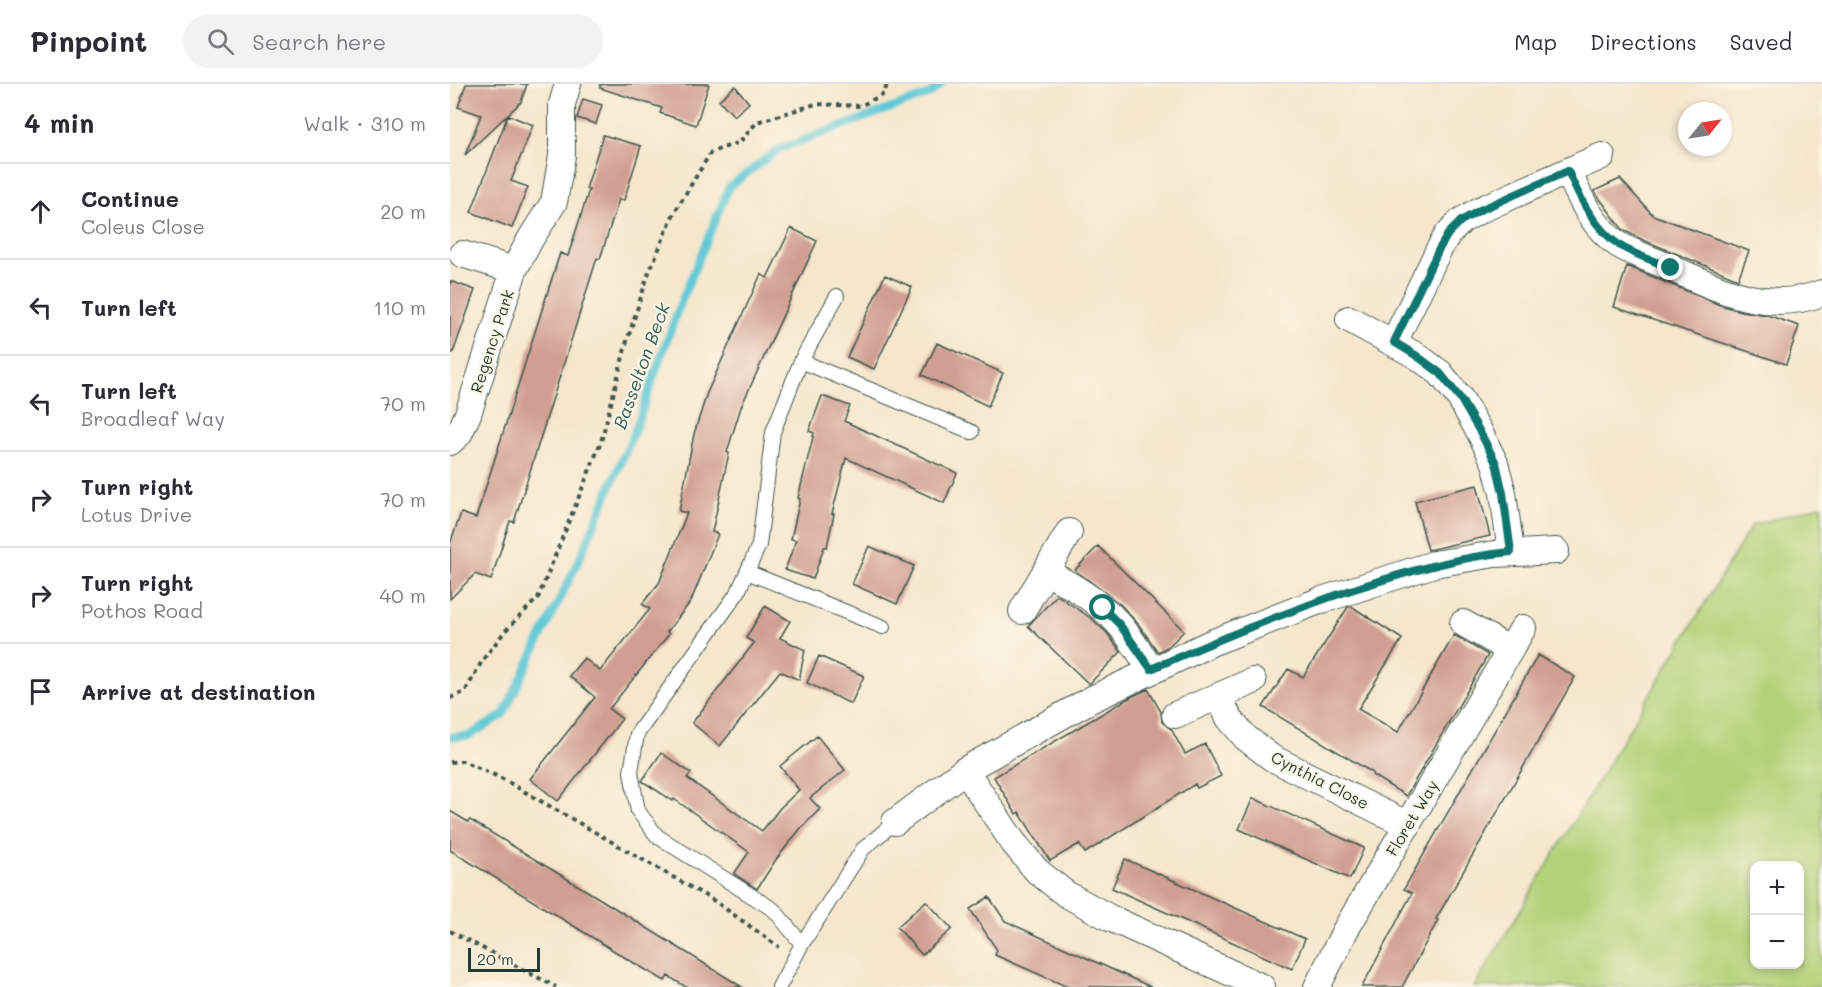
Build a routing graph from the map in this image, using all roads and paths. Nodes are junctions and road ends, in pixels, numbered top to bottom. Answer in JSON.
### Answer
{"nodes":[{"id":1,"x":568,"y":84,"type":"edge"},
{"id":2,"x":887,"y":84,"type":"edge"},
{"id":3,"x":1602,"y":156,"type":"dead end"},
{"id":4,"x":1568,"y":171,"type":"junction"},
{"id":5,"x":462,"y":254,"type":"dead end"},
{"id":6,"x":514,"y":270,"type":"junction"},
{"id":7,"x":1822,"y":293,"type":"edge"},
{"id":8,"x":837,"y":296,"type":"dead end"},
{"id":9,"x":1349,"y":319,"type":"dead end"},
{"id":10,"x":1394,"y":342,"type":"junction"},
{"id":11,"x":801,"y":361,"type":"junction"},
{"id":12,"x":972,"y":432,"type":"dead end"},
{"id":13,"x":450,"y":442,"type":"edge"},
{"id":14,"x":1069,"y":532,"type":"dead end"},
{"id":15,"x":1556,"y":551,"type":"dead end"},
{"id":16,"x":1511,"y":552,"type":"junction"},
{"id":17,"x":747,"y":572,"type":"junction"},
{"id":18,"x":1046,"y":572,"type":"junction"},
{"id":19,"x":1023,"y":611,"type":"dead end"},
{"id":20,"x":1463,"y":623,"type":"dead end"},
{"id":21,"x":883,"y":627,"type":"dead end"},
{"id":22,"x":1151,"y":669,"type":"junction"},
{"id":23,"x":1253,"y":681,"type":"dead end"},
{"id":24,"x":1219,"y":697,"type":"junction"},
{"id":25,"x":450,"y":698,"type":"edge"},
{"id":26,"x":1175,"y":716,"type":"dead end"},
{"id":27,"x":450,"y":762,"type":"edge"},
{"id":28,"x":965,"y":770,"type":"junction"},
{"id":29,"x":896,"y":822,"type":"joint"},
{"id":30,"x":1408,"y":825,"type":"junction"},
{"id":31,"x":450,"y":931,"type":"edge"},
{"id":32,"x":802,"y":944,"type":"junction"},
{"id":33,"x":794,"y":958,"type":"junction"},
{"id":34,"x":556,"y":987,"type":"edge"},
{"id":35,"x":778,"y":987,"type":"edge"},
{"id":36,"x":1262,"y":987,"type":"edge"},
{"id":37,"x":1317,"y":987,"type":"edge"}],
"edges":[{"from":1,"to":6,"type":"street","name":"Regency Park"},
{"from":2,"to":25,"type":"path"},
{"from":3,"to":4,"type":"street"},
{"from":4,"to":7,"type":"street"},
{"from":4,"to":10,"type":"street"},
{"from":5,"to":6,"type":"street","name":"Regency Park"},
{"from":6,"to":13,"type":"street","name":"Regency Park"},
{"from":8,"to":11,"type":"lane"},
{"from":9,"to":10,"type":"street"},
{"from":10,"to":16,"type":"street"},
{"from":11,"to":12,"type":"lane"},
{"from":11,"to":17,"type":"lane"},
{"from":14,"to":18,"type":"street"},
{"from":15,"to":16,"type":"street"},
{"from":16,"to":22,"type":"street"},
{"from":17,"to":21,"type":"lane"},
{"from":17,"to":32,"type":"lane"},
{"from":18,"to":19,"type":"street"},
{"from":18,"to":22,"type":"street"},
{"from":20,"to":30,"type":"street","name":"Floret Way"},
{"from":22,"to":28,"type":"street"},
{"from":23,"to":24,"type":"street"},
{"from":24,"to":26,"type":"street"},
{"from":24,"to":30,"type":"street","name":"Cynthia Close"},
{"from":27,"to":33,"type":"path"},
{"from":28,"to":29,"type":"street"},
{"from":28,"to":36,"type":"street"},
{"from":29,"to":32,"type":"lane"},
{"from":30,"to":37,"type":"street","name":"Floret Way"},
{"from":31,"to":34,"type":"path"},
{"from":32,"to":33,"type":"lane"},
{"from":33,"to":35,"type":"lane"}]}
